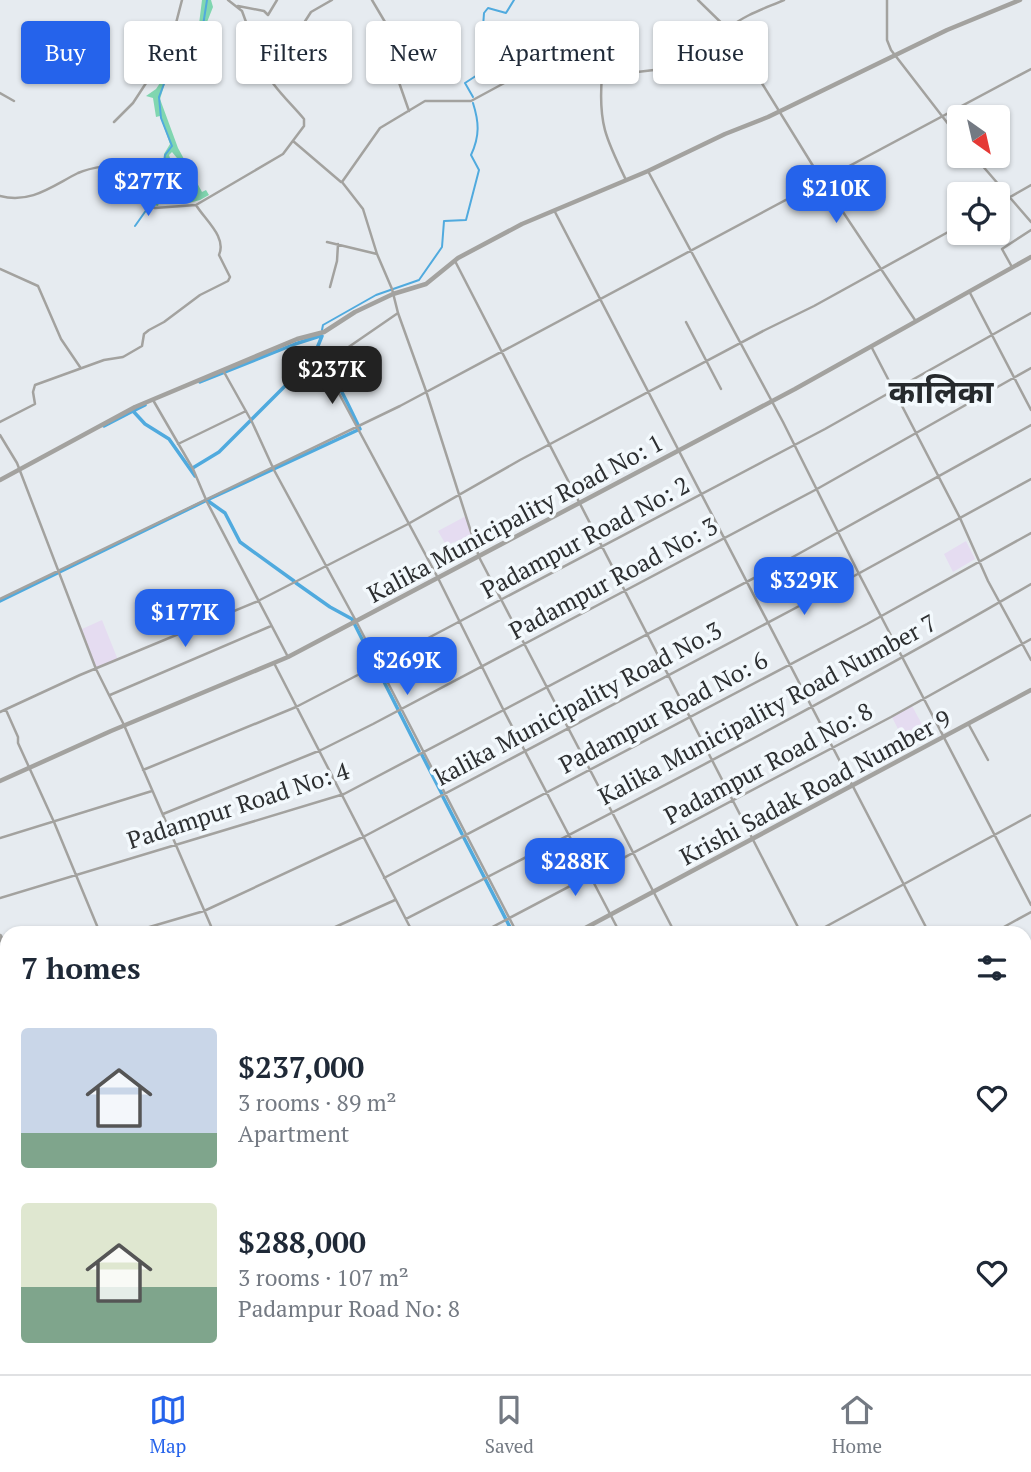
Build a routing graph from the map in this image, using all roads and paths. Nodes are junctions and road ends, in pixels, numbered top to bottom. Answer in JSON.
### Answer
{"nodes":[{"id":1,"x":182,"y":0,"type":"edge"},
{"id":2,"x":228,"y":0,"type":"edge"},
{"id":3,"x":276,"y":0,"type":"edge"},
{"id":4,"x":332,"y":0,"type":"edge"},
{"id":5,"x":372,"y":0,"type":"edge"},
{"id":6,"x":698,"y":0,"type":"edge"},
{"id":7,"x":784,"y":0,"type":"edge"},
{"id":8,"x":887,"y":0,"type":"edge"},
{"id":9,"x":1020,"y":0,"type":"edge"},
{"id":10,"x":238,"y":6,"type":"junction"},
{"id":11,"x":244,"y":21,"type":"edge"},
{"id":12,"x":305,"y":21,"type":"edge"},
{"id":13,"x":718,"y":21,"type":"edge"},
{"id":14,"x":739,"y":21,"type":"edge"},
{"id":15,"x":895,"y":57,"type":"junction"},
{"id":16,"x":1031,"y":69,"type":"edge"},
{"id":17,"x":274,"y":84,"type":"edge"},
{"id":18,"x":502,"y":84,"type":"edge"},
{"id":19,"x":601,"y":84,"type":"edge"},
{"id":20,"x":762,"y":84,"type":"edge"},
{"id":21,"x":0,"y":93,"type":"edge"},
{"id":22,"x":14,"y":101,"type":"dead end"},
{"id":23,"x":409,"y":111,"type":"junction"},
{"id":24,"x":780,"y":112,"type":"junction"},
{"id":25,"x":943,"y":116,"type":"junction"},
{"id":26,"x":114,"y":122,"type":"dead end"},
{"id":27,"x":947,"y":122,"type":"edge"},
{"id":28,"x":293,"y":141,"type":"junction"},
{"id":29,"x":984,"y":168,"type":"edge"},
{"id":30,"x":648,"y":171,"type":"junction"},
{"id":31,"x":626,"y":180,"type":"junction"},
{"id":32,"x":342,"y":182,"type":"junction"},
{"id":33,"x":823,"y":182,"type":"junction"},
{"id":34,"x":996,"y":182,"type":"edge"},
{"id":35,"x":1031,"y":185,"type":"edge"},
{"id":36,"x":0,"y":196,"type":"edge"},
{"id":37,"x":1010,"y":196,"type":"edge"},
{"id":38,"x":1010,"y":198,"type":"edge"},
{"id":39,"x":196,"y":205,"type":"junction"},
{"id":40,"x":554,"y":211,"type":"junction"},
{"id":41,"x":1031,"y":222,"type":"edge"},
{"id":42,"x":1031,"y":230,"type":"edge"},
{"id":43,"x":947,"y":232,"type":"edge"},
{"id":44,"x":327,"y":242,"type":"dead end"},
{"id":45,"x":338,"y":244,"type":"junction"},
{"id":46,"x":692,"y":251,"type":"junction"},
{"id":47,"x":377,"y":254,"type":"junction"},
{"id":48,"x":1031,"y":257,"type":"edge"},
{"id":49,"x":455,"y":261,"type":"junction"},
{"id":50,"x":1013,"y":267,"type":"junction"},
{"id":51,"x":0,"y":269,"type":"edge"},
{"id":52,"x":879,"y":269,"type":"junction"},
{"id":53,"x":330,"y":287,"type":"dead end"},
{"id":54,"x":969,"y":291,"type":"junction"},
{"id":55,"x":393,"y":294,"type":"junction"},
{"id":56,"x":599,"y":300,"type":"junction"},
{"id":57,"x":398,"y":313,"type":"junction"},
{"id":58,"x":1031,"y":313,"type":"edge"},
{"id":59,"x":915,"y":321,"type":"junction"},
{"id":60,"x":686,"y":322,"type":"dead end"},
{"id":61,"x":992,"y":335,"type":"junction"},
{"id":62,"x":740,"y":344,"type":"junction"},
{"id":63,"x":870,"y":346,"type":"junction"},
{"id":64,"x":502,"y":352,"type":"junction"},
{"id":65,"x":706,"y":361,"type":"junction"},
{"id":66,"x":81,"y":368,"type":"junction"},
{"id":67,"x":1031,"y":368,"type":"edge"},
{"id":68,"x":223,"y":371,"type":"junction"},
{"id":69,"x":1015,"y":378,"type":"junction"},
{"id":70,"x":721,"y":389,"type":"dead end"},
{"id":71,"x":426,"y":391,"type":"junction"},
{"id":72,"x":894,"y":391,"type":"junction"},
{"id":73,"x":647,"y":392,"type":"junction"},
{"id":74,"x":152,"y":399,"type":"junction"},
{"id":75,"x":772,"y":402,"type":"junction"},
{"id":76,"x":1031,"y":410,"type":"edge"},
{"id":77,"x":246,"y":411,"type":"junction"},
{"id":78,"x":0,"y":422,"type":"edge"},
{"id":79,"x":1031,"y":425,"type":"edge"},
{"id":80,"x":358,"y":429,"type":"junction"},
{"id":81,"x":916,"y":434,"type":"junction"},
{"id":82,"x":0,"y":435,"type":"edge"},
{"id":83,"x":550,"y":443,"type":"junction"},
{"id":84,"x":178,"y":444,"type":"junction"},
{"id":85,"x":794,"y":444,"type":"junction"},
{"id":86,"x":680,"y":452,"type":"junction"},
{"id":87,"x":274,"y":468,"type":"junction"},
{"id":88,"x":20,"y":472,"type":"junction"},
{"id":89,"x":939,"y":477,"type":"junction"},
{"id":90,"x":1031,"y":479,"type":"edge"},
{"id":91,"x":0,"y":480,"type":"edge"},
{"id":92,"x":817,"y":489,"type":"junction"},
{"id":93,"x":460,"y":495,"type":"junction"},
{"id":94,"x":703,"y":495,"type":"junction"},
{"id":95,"x":206,"y":501,"type":"junction"},
{"id":96,"x":581,"y":504,"type":"junction"},
{"id":97,"x":960,"y":519,"type":"junction"},
{"id":98,"x":408,"y":524,"type":"junction"},
{"id":99,"x":838,"y":532,"type":"junction"},
{"id":100,"x":1031,"y":533,"type":"edge"},
{"id":101,"x":725,"y":538,"type":"junction"},
{"id":102,"x":602,"y":548,"type":"junction"},
{"id":103,"x":479,"y":557,"type":"junction"},
{"id":104,"x":978,"y":560,"type":"junction"},
{"id":105,"x":325,"y":567,"type":"junction"},
{"id":106,"x":58,"y":573,"type":"junction"},
{"id":107,"x":859,"y":574,"type":"junction"},
{"id":108,"x":438,"y":578,"type":"junction"},
{"id":109,"x":746,"y":582,"type":"junction"},
{"id":110,"x":1031,"y":583,"type":"edge"},
{"id":111,"x":625,"y":592,"type":"junction"},
{"id":112,"x":0,"y":599,"type":"edge"},
{"id":113,"x":502,"y":600,"type":"junction"},
{"id":114,"x":258,"y":601,"type":"junction"},
{"id":115,"x":1000,"y":601,"type":"junction"},
{"id":116,"x":881,"y":615,"type":"junction"},
{"id":117,"x":356,"y":621,"type":"junction"},
{"id":118,"x":459,"y":623,"type":"junction"},
{"id":119,"x":768,"y":623,"type":"junction"},
{"id":120,"x":271,"y":626,"type":"junction"},
{"id":121,"x":647,"y":635,"type":"junction"},
{"id":122,"x":1031,"y":639,"type":"edge"},
{"id":123,"x":1023,"y":643,"type":"junction"},
{"id":124,"x":525,"y":644,"type":"junction"},
{"id":125,"x":288,"y":657,"type":"junction"},
{"id":126,"x":903,"y":657,"type":"junction"},
{"id":127,"x":1031,"y":660,"type":"edge"},
{"id":128,"x":274,"y":663,"type":"junction"},
{"id":129,"x":377,"y":665,"type":"junction"},
{"id":130,"x":788,"y":665,"type":"junction"},
{"id":131,"x":482,"y":667,"type":"junction"},
{"id":132,"x":96,"y":669,"type":"junction"},
{"id":133,"x":668,"y":676,"type":"junction"},
{"id":134,"x":547,"y":688,"type":"junction"},
{"id":135,"x":1031,"y":690,"type":"edge"},
{"id":136,"x":109,"y":695,"type":"junction"},
{"id":137,"x":923,"y":699,"type":"junction"},
{"id":138,"x":811,"y":706,"type":"junction"},
{"id":139,"x":296,"y":707,"type":"junction"},
{"id":140,"x":6,"y":709,"type":"junction"},
{"id":141,"x":400,"y":709,"type":"junction"},
{"id":142,"x":504,"y":711,"type":"junction"},
{"id":143,"x":0,"y":712,"type":"edge"},
{"id":144,"x":690,"y":718,"type":"junction"},
{"id":145,"x":969,"y":724,"type":"junction"},
{"id":146,"x":124,"y":726,"type":"junction"},
{"id":147,"x":569,"y":730,"type":"junction"},
{"id":148,"x":944,"y":737,"type":"junction"},
{"id":149,"x":832,"y":749,"type":"junction"},
{"id":150,"x":318,"y":750,"type":"junction"},
{"id":151,"x":526,"y":752,"type":"junction"},
{"id":152,"x":423,"y":753,"type":"junction"},
{"id":153,"x":988,"y":760,"type":"dead end"},
{"id":154,"x":710,"y":761,"type":"junction"},
{"id":155,"x":30,"y":768,"type":"junction"},
{"id":156,"x":144,"y":770,"type":"junction"},
{"id":157,"x":590,"y":771,"type":"junction"},
{"id":158,"x":0,"y":781,"type":"edge"},
{"id":159,"x":852,"y":786,"type":"junction"},
{"id":160,"x":152,"y":791,"type":"junction"},
{"id":161,"x":548,"y":793,"type":"junction"},
{"id":162,"x":340,"y":794,"type":"junction"},
{"id":163,"x":444,"y":794,"type":"junction"},
{"id":164,"x":733,"y":801,"type":"junction"},
{"id":165,"x":611,"y":813,"type":"junction"},
{"id":166,"x":163,"y":814,"type":"junction"},
{"id":167,"x":1031,"y":815,"type":"edge"},
{"id":168,"x":54,"y":822,"type":"junction"},
{"id":169,"x":570,"y":834,"type":"junction"},
{"id":170,"x":466,"y":835,"type":"junction"},
{"id":171,"x":995,"y":835,"type":"junction"},
{"id":172,"x":362,"y":836,"type":"junction"},
{"id":173,"x":0,"y":838,"type":"edge"},
{"id":174,"x":753,"y":840,"type":"junction"},
{"id":175,"x":176,"y":844,"type":"junction"},
{"id":176,"x":633,"y":853,"type":"junction"},
{"id":177,"x":76,"y":875,"type":"junction"},
{"id":178,"x":592,"y":876,"type":"junction"},
{"id":179,"x":487,"y":877,"type":"junction"},
{"id":180,"x":384,"y":878,"type":"junction"},
{"id":181,"x":904,"y":885,"type":"junction"},
{"id":182,"x":654,"y":893,"type":"junction"},
{"id":183,"x":0,"y":898,"type":"edge"},
{"id":184,"x":395,"y":900,"type":"junction"},
{"id":185,"x":1031,"y":905,"type":"edge"},
{"id":186,"x":204,"y":911,"type":"junction"},
{"id":187,"x":1031,"y":912,"type":"edge"},
{"id":188,"x":611,"y":915,"type":"junction"},
{"id":189,"x":405,"y":919,"type":"junction"},
{"id":190,"x":509,"y":919,"type":"junction"},
{"id":191,"x":97,"y":926,"type":"edge"},
{"id":192,"x":153,"y":926,"type":"edge"},
{"id":193,"x":211,"y":926,"type":"edge"},
{"id":194,"x":337,"y":926,"type":"edge"},
{"id":195,"x":409,"y":926,"type":"edge"},
{"id":196,"x":495,"y":926,"type":"edge"},
{"id":197,"x":513,"y":926,"type":"edge"},
{"id":198,"x":590,"y":926,"type":"edge"},
{"id":199,"x":616,"y":926,"type":"edge"},
{"id":200,"x":671,"y":926,"type":"edge"},
{"id":201,"x":797,"y":926,"type":"edge"},
{"id":202,"x":827,"y":926,"type":"edge"},
{"id":203,"x":925,"y":926,"type":"edge"},
{"id":204,"x":1006,"y":926,"type":"edge"}],
"edges":[{"from":1,"to":26,"type":"street"},
{"from":2,"to":10,"type":"street"},
{"from":3,"to":10,"type":"street"},
{"from":4,"to":12,"type":"street"},
{"from":5,"to":23,"type":"street"},
{"from":6,"to":13,"type":"street"},
{"from":7,"to":14,"type":"street"},
{"from":8,"to":15,"type":"street"},
{"from":9,"to":15,"type":"street"},
{"from":10,"to":11,"type":"street"},
{"from":15,"to":24,"type":"street"},
{"from":15,"to":25,"type":"street"},
{"from":16,"to":25,"type":"street"},
{"from":17,"to":28,"type":"street"},
{"from":18,"to":23,"type":"street"},
{"from":19,"to":31,"type":"street"},
{"from":20,"to":24,"type":"street"},
{"from":21,"to":22,"type":"street"},
{"from":23,"to":32,"type":"street"},
{"from":24,"to":30,"type":"street"},
{"from":24,"to":33,"type":"street"},
{"from":25,"to":27,"type":"street"},
{"from":25,"to":33,"type":"street"},
{"from":28,"to":32,"type":"street"},
{"from":28,"to":39,"type":"street"},
{"from":29,"to":34,"type":"street"},
{"from":30,"to":31,"type":"street"},
{"from":30,"to":46,"type":"street"},
{"from":31,"to":40,"type":"street"},
{"from":32,"to":47,"type":"street"},
{"from":33,"to":46,"type":"street"},
{"from":33,"to":52,"type":"street"},
{"from":35,"to":37,"type":"street"},
{"from":36,"to":39,"type":"street"},
{"from":38,"to":41,"type":"street"},
{"from":39,"to":66,"type":"street"},
{"from":40,"to":49,"type":"street"},
{"from":40,"to":56,"type":"street"},
{"from":42,"to":50,"type":"street"},
{"from":43,"to":52,"type":"street"},
{"from":44,"to":45,"type":"street"},
{"from":45,"to":47,"type":"street"},
{"from":45,"to":53,"type":"street"},
{"from":46,"to":56,"type":"street"},
{"from":46,"to":62,"type":"street"},
{"from":47,"to":55,"type":"street"},
{"from":48,"to":50,"type":"street","name":"Kalika Municipality Road No: 1"},
{"from":49,"to":55,"type":"street"},
{"from":49,"to":64,"type":"street"},
{"from":50,"to":54,"type":"street","name":"Kalika Municipality Road No: 1"},
{"from":51,"to":66,"type":"street"},
{"from":52,"to":59,"type":"street"},
{"from":52,"to":62,"type":"street"},
{"from":54,"to":59,"type":"street","name":"Kalika Municipality Road No: 1"},
{"from":54,"to":61,"type":"street"},
{"from":55,"to":57,"type":"street"},
{"from":55,"to":68,"type":"street"},
{"from":56,"to":64,"type":"street"},
{"from":56,"to":73,"type":"street"},
{"from":57,"to":71,"type":"street"},
{"from":57,"to":80,"type":"street"},
{"from":58,"to":61,"type":"street","name":"Padampur Road No: 2"},
{"from":59,"to":63,"type":"street","name":"Kalika Municipality Road No: 1"},
{"from":60,"to":65,"type":"street"},
{"from":61,"to":69,"type":"street"},
{"from":61,"to":72,"type":"street","name":"Padampur Road No: 2"},
{"from":62,"to":65,"type":"street"},
{"from":62,"to":75,"type":"street"},
{"from":63,"to":72,"type":"street"},
{"from":63,"to":75,"type":"street","name":"Kalika Municipality Road No: 1"},
{"from":64,"to":71,"type":"street"},
{"from":64,"to":83,"type":"street"},
{"from":65,"to":70,"type":"street"},
{"from":65,"to":73,"type":"street"},
{"from":66,"to":78,"type":"street"},
{"from":67,"to":69,"type":"street","name":"Padampur Road No: 3"},
{"from":68,"to":74,"type":"street"},
{"from":68,"to":77,"type":"street"},
{"from":69,"to":76,"type":"street"},
{"from":69,"to":81,"type":"street","name":"Padampur Road No: 3"},
{"from":71,"to":80,"type":"street"},
{"from":71,"to":93,"type":"street"},
{"from":72,"to":81,"type":"street"},
{"from":72,"to":85,"type":"street","name":"Padampur Road No: 2"},
{"from":73,"to":83,"type":"street"},
{"from":73,"to":86,"type":"street"},
{"from":74,"to":84,"type":"street"},
{"from":74,"to":88,"type":"street"},
{"from":75,"to":85,"type":"street"},
{"from":75,"to":86,"type":"street","name":"Kalika Municipality Road No: 1"},
{"from":77,"to":84,"type":"street"},
{"from":77,"to":87,"type":"street"},
{"from":79,"to":89,"type":"street","name":"Padampur Road No: 4"},
{"from":80,"to":87,"type":"street"},
{"from":80,"to":98,"type":"street"},
{"from":81,"to":89,"type":"street"},
{"from":81,"to":92,"type":"street","name":"Padampur Road No: 3"},
{"from":82,"to":88,"type":"street"},
{"from":83,"to":93,"type":"street"},
{"from":83,"to":96,"type":"street"},
{"from":84,"to":95,"type":"street"},
{"from":85,"to":92,"type":"street"},
{"from":85,"to":94,"type":"street","name":"Padampur Road No: 2"},
{"from":86,"to":94,"type":"street"},
{"from":86,"to":96,"type":"street","name":"Kalika Municipality Road No: 1"},
{"from":87,"to":95,"type":"street"},
{"from":87,"to":105,"type":"street"},
{"from":88,"to":91,"type":"street"},
{"from":88,"to":106,"type":"street"},
{"from":89,"to":97,"type":"street"},
{"from":89,"to":99,"type":"street","name":"Padampur Road No: 4"},
{"from":90,"to":97,"type":"street","name":"kalika Municipality Road No.3"},
{"from":92,"to":99,"type":"street"},
{"from":92,"to":101,"type":"street","name":"Padampur Road No: 3"},
{"from":93,"to":98,"type":"street"},
{"from":93,"to":103,"type":"street"},
{"from":94,"to":101,"type":"street"},
{"from":94,"to":102,"type":"street","name":"Padampur Road No: 2"},
{"from":95,"to":106,"type":"street"},
{"from":95,"to":114,"type":"street"},
{"from":96,"to":102,"type":"street"},
{"from":96,"to":103,"type":"street","name":"Kalika Municipality Road No: 1"},
{"from":97,"to":104,"type":"street"},
{"from":97,"to":107,"type":"street","name":"kalika Municipality Road No.3"},
{"from":98,"to":105,"type":"street"},
{"from":98,"to":108,"type":"street"},
{"from":99,"to":107,"type":"street"},
{"from":99,"to":109,"type":"street","name":"Padampur Road No: 4"},
{"from":100,"to":104,"type":"street","name":"Padampur Road No: 6"},
{"from":101,"to":109,"type":"street"},
{"from":101,"to":111,"type":"street","name":"Padampur Road No: 3"},
{"from":102,"to":111,"type":"street"},
{"from":102,"to":113,"type":"street","name":"Padampur Road No: 2"},
{"from":103,"to":108,"type":"street","name":"Kalika Municipality Road No: 1"},
{"from":103,"to":113,"type":"street"},
{"from":104,"to":115,"type":"street"},
{"from":104,"to":116,"type":"street","name":"Padampur Road No: 6"},
{"from":105,"to":114,"type":"street"},
{"from":105,"to":117,"type":"street"},
{"from":106,"to":112,"type":"street"},
{"from":106,"to":132,"type":"street"},
{"from":107,"to":116,"type":"street"},
{"from":107,"to":119,"type":"street","name":"kalika Municipality Road No.3"},
{"from":108,"to":117,"type":"street","name":"Kalika Municipality Road No: 1"},
{"from":108,"to":118,"type":"street"},
{"from":109,"to":119,"type":"street"},
{"from":109,"to":121,"type":"street","name":"Padampur Road No: 4"},
{"from":110,"to":115,"type":"street","name":"Kalika Municipality Road Number 7"},
{"from":111,"to":121,"type":"street"},
{"from":111,"to":124,"type":"street","name":"Padampur Road No: 3"},
{"from":113,"to":118,"type":"street","name":"Padampur Road No: 2"},
{"from":113,"to":124,"type":"street"},
{"from":114,"to":120,"type":"street"},
{"from":114,"to":132,"type":"street"},
{"from":115,"to":123,"type":"street"},
{"from":115,"to":126,"type":"street","name":"Kalika Municipality Road Number 7"},
{"from":116,"to":126,"type":"street"},
{"from":116,"to":130,"type":"street","name":"Padampur Road No: 6"},
{"from":117,"to":125,"type":"street","name":"Kalika Municipality Road No: 1"},
{"from":117,"to":129,"type":"street"},
{"from":118,"to":129,"type":"street","name":"Padampur Road No: 2"},
{"from":118,"to":131,"type":"street"},
{"from":119,"to":130,"type":"street"},
{"from":119,"to":133,"type":"street","name":"kalika Municipality Road No.3"},
{"from":120,"to":125,"type":"street"},
{"from":120,"to":136,"type":"street"},
{"from":121,"to":133,"type":"street"},
{"from":121,"to":134,"type":"street","name":"Padampur Road No: 4"},
{"from":122,"to":123,"type":"street","name":"Padampur Road No: 8"},
{"from":123,"to":127,"type":"street"},
{"from":123,"to":137,"type":"street","name":"Padampur Road No: 8"},
{"from":124,"to":131,"type":"street","name":"Padampur Road No: 3"},
{"from":124,"to":134,"type":"street"},
{"from":125,"to":128,"type":"street","name":"Kalika Municipality Road No: 1"},
{"from":126,"to":137,"type":"street"},
{"from":126,"to":138,"type":"street","name":"Kalika Municipality Road Number 7"},
{"from":128,"to":139,"type":"street"},
{"from":128,"to":146,"type":"street","name":"Kalika Municipality Road No: 1"},
{"from":129,"to":139,"type":"street","name":"Padampur Road No: 2"},
{"from":129,"to":141,"type":"street"},
{"from":130,"to":138,"type":"street"},
{"from":130,"to":144,"type":"street","name":"Padampur Road No: 6"},
{"from":131,"to":141,"type":"street","name":"Padampur Road No: 3"},
{"from":131,"to":142,"type":"street"},
{"from":132,"to":136,"type":"street"},
{"from":132,"to":140,"type":"street"},
{"from":133,"to":144,"type":"street"},
{"from":133,"to":147,"type":"street","name":"kalika Municipality Road No.3"},
{"from":134,"to":142,"type":"street","name":"Padampur Road No: 4"},
{"from":134,"to":147,"type":"street"},
{"from":135,"to":145,"type":"street","name":"Krishi Sadak Road Number 9"},
{"from":136,"to":146,"type":"street"},
{"from":137,"to":148,"type":"street"},
{"from":137,"to":149,"type":"street","name":"Padampur Road No: 8"},
{"from":138,"to":149,"type":"street"},
{"from":138,"to":154,"type":"street","name":"Kalika Municipality Road Number 7"},
{"from":139,"to":150,"type":"street"},
{"from":139,"to":156,"type":"street","name":"Padampur Road No: 2"},
{"from":140,"to":143,"type":"street"},
{"from":140,"to":155,"type":"street"},
{"from":141,"to":150,"type":"street","name":"Padampur Road No: 3"},
{"from":141,"to":152,"type":"street"},
{"from":142,"to":151,"type":"street"},
{"from":142,"to":152,"type":"street","name":"Padampur Road No: 4"},
{"from":144,"to":154,"type":"street"},
{"from":144,"to":157,"type":"street","name":"Padampur Road No: 6"},
{"from":145,"to":148,"type":"street","name":"Krishi Sadak Road Number 9"},
{"from":145,"to":153,"type":"street"},
{"from":146,"to":155,"type":"street","name":"Kalika Municipality Road No: 1"},
{"from":146,"to":156,"type":"street"},
{"from":147,"to":151,"type":"street","name":"kalika Municipality Road No.3"},
{"from":147,"to":157,"type":"street"},
{"from":148,"to":159,"type":"street","name":"Krishi Sadak Road Number 9"},
{"from":148,"to":171,"type":"street"},
{"from":149,"to":159,"type":"street"},
{"from":149,"to":164,"type":"street","name":"Padampur Road No: 8"},
{"from":150,"to":162,"type":"street"},
{"from":150,"to":166,"type":"street","name":"Padampur Road No: 3"},
{"from":151,"to":161,"type":"street"},
{"from":151,"to":163,"type":"street","name":"kalika Municipality Road No.3"},
{"from":152,"to":162,"type":"street","name":"Padampur Road No: 4"},
{"from":152,"to":163,"type":"street"},
{"from":154,"to":164,"type":"street"},
{"from":154,"to":165,"type":"street","name":"Kalika Municipality Road Number 7"},
{"from":155,"to":158,"type":"street","name":"Kalika Municipality Road No: 1"},
{"from":155,"to":168,"type":"street"},
{"from":156,"to":160,"type":"street"},
{"from":157,"to":161,"type":"street","name":"Padampur Road No: 6"},
{"from":157,"to":165,"type":"street"},
{"from":159,"to":174,"type":"street","name":"Krishi Sadak Road Number 9"},
{"from":159,"to":181,"type":"street"},
{"from":160,"to":166,"type":"street"},
{"from":160,"to":168,"type":"street"},
{"from":161,"to":169,"type":"street"},
{"from":161,"to":170,"type":"street","name":"Padampur Road No: 6"},
{"from":162,"to":172,"type":"street"},
{"from":162,"to":175,"type":"street","name":"Padampur Road No: 4"},
{"from":163,"to":170,"type":"street"},
{"from":163,"to":172,"type":"street","name":"kalika Municipality Road No.3"},
{"from":164,"to":174,"type":"street"},
{"from":164,"to":176,"type":"street","name":"Padampur Road No: 8"},
{"from":165,"to":169,"type":"street","name":"Kalika Municipality Road Number 7"},
{"from":165,"to":176,"type":"street"},
{"from":166,"to":175,"type":"street"},
{"from":167,"to":171,"type":"street"},
{"from":168,"to":173,"type":"street"},
{"from":168,"to":177,"type":"street"},
{"from":169,"to":178,"type":"street"},
{"from":169,"to":179,"type":"street","name":"Kalika Municipality Road Number 7"},
{"from":170,"to":179,"type":"street"},
{"from":170,"to":180,"type":"street","name":"Padampur Road No: 6"},
{"from":171,"to":181,"type":"street"},
{"from":171,"to":185,"type":"street"},
{"from":172,"to":180,"type":"street"},
{"from":172,"to":186,"type":"street","name":"kalika Municipality Road No.3"},
{"from":174,"to":182,"type":"street","name":"Krishi Sadak Road Number 9"},
{"from":174,"to":201,"type":"street"},
{"from":175,"to":177,"type":"street","name":"Padampur Road No: 4"},
{"from":175,"to":186,"type":"street"},
{"from":176,"to":178,"type":"street","name":"Padampur Road No: 8"},
{"from":176,"to":182,"type":"street"},
{"from":177,"to":183,"type":"street","name":"Padampur Road No: 4"},
{"from":177,"to":191,"type":"street"},
{"from":178,"to":188,"type":"street"},
{"from":178,"to":190,"type":"street","name":"Padampur Road No: 8"},
{"from":179,"to":189,"type":"street","name":"Kalika Municipality Road Number 7"},
{"from":179,"to":190,"type":"street"},
{"from":180,"to":184,"type":"street"},
{"from":181,"to":202,"type":"street"},
{"from":181,"to":203,"type":"street"},
{"from":182,"to":188,"type":"street","name":"Krishi Sadak Road Number 9"},
{"from":182,"to":200,"type":"street"},
{"from":184,"to":189,"type":"street"},
{"from":184,"to":194,"type":"street"},
{"from":186,"to":192,"type":"street","name":"kalika Municipality Road No.3"},
{"from":186,"to":193,"type":"street"},
{"from":187,"to":204,"type":"street"},
{"from":188,"to":198,"type":"street","name":"Krishi Sadak Road Number 9"},
{"from":188,"to":199,"type":"street"},
{"from":189,"to":195,"type":"street"},
{"from":190,"to":196,"type":"street","name":"Padampur Road No: 8"},
{"from":190,"to":197,"type":"street"}]}
